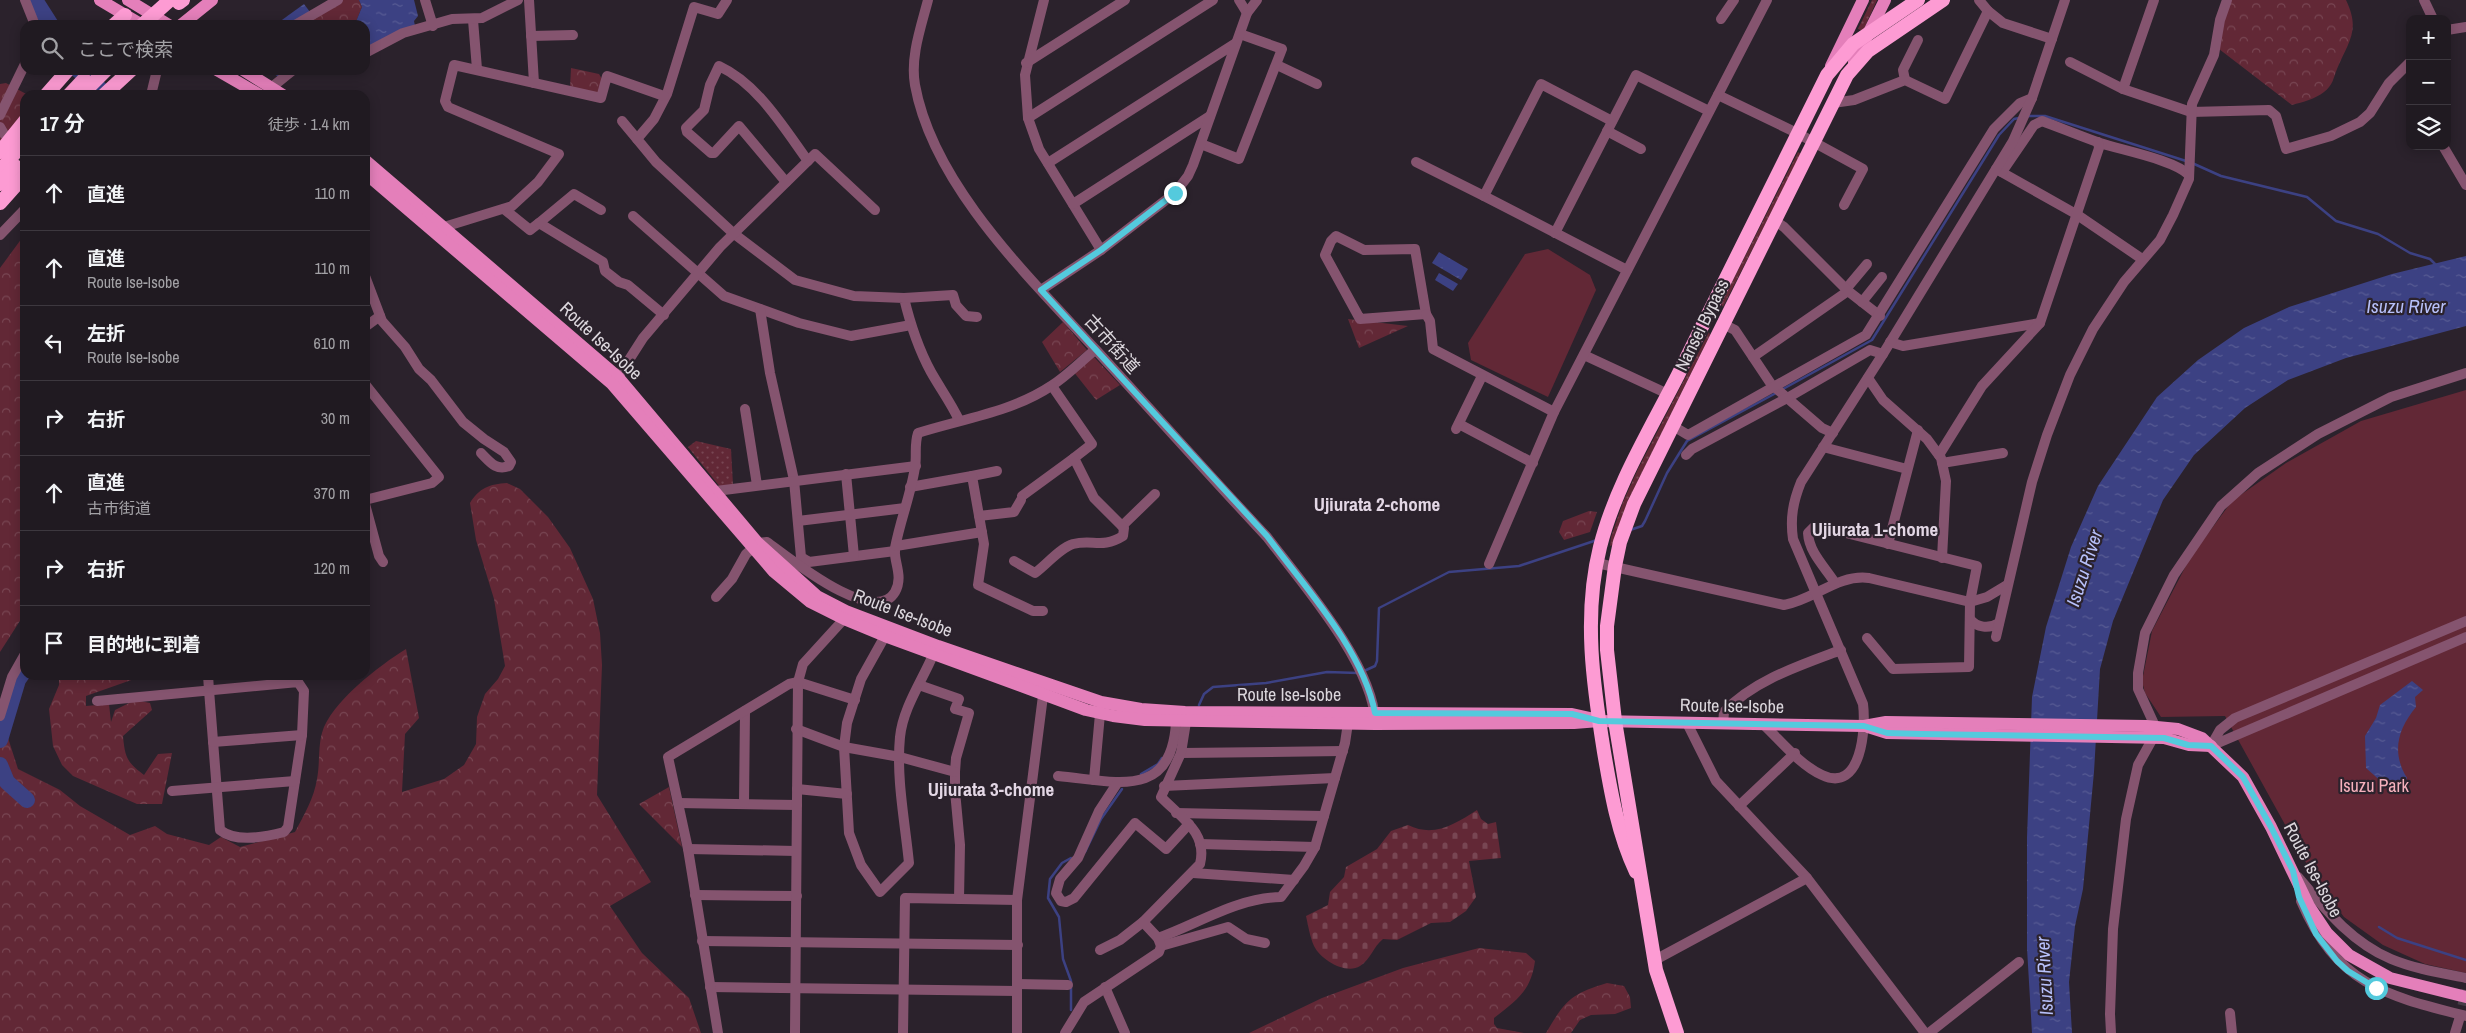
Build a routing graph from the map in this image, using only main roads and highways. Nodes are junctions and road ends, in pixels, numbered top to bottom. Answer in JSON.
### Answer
{"nodes":[{"id":1,"x":100,"y":0,"type":"edge"},
{"id":2,"x":212,"y":0,"type":"edge"},
{"id":3,"x":1863,"y":0,"type":"edge"},
{"id":4,"x":1885,"y":0,"type":"edge"},
{"id":5,"x":1918,"y":0,"type":"edge"},
{"id":6,"x":1943,"y":0,"type":"edge"},
{"id":7,"x":177,"y":1,"type":"edge"},
{"id":8,"x":135,"y":2,"type":"edge"},
{"id":9,"x":125,"y":15,"type":"junction"},
{"id":10,"x":120,"y":20,"type":"edge"},
{"id":11,"x":134,"y":20,"type":"edge"},
{"id":12,"x":149,"y":20,"type":"edge"},
{"id":13,"x":159,"y":20,"type":"edge"},
{"id":14,"x":162,"y":20,"type":"edge"},
{"id":15,"x":187,"y":20,"type":"edge"},
{"id":16,"x":1870,"y":32,"type":"junction"},
{"id":17,"x":64,"y":75,"type":"edge"},
{"id":18,"x":90,"y":75,"type":"edge"},
{"id":19,"x":100,"y":75,"type":"edge"},
{"id":20,"x":126,"y":75,"type":"edge"},
{"id":21,"x":226,"y":75,"type":"edge"},
{"id":22,"x":252,"y":75,"type":"edge"},
{"id":23,"x":1827,"y":75,"type":"junction"},
{"id":24,"x":1847,"y":75,"type":"junction"},
{"id":25,"x":50,"y":90,"type":"edge"},
{"id":26,"x":79,"y":90,"type":"edge"},
{"id":27,"x":81,"y":90,"type":"edge"},
{"id":28,"x":109,"y":90,"type":"edge"},
{"id":29,"x":252,"y":90,"type":"edge"},
{"id":30,"x":276,"y":90,"type":"edge"},
{"id":31,"x":20,"y":126,"type":"edge"},
{"id":32,"x":20,"y":147,"type":"edge"},
{"id":33,"x":0,"y":152,"type":"edge"},
{"id":34,"x":20,"y":160,"type":"edge"},
{"id":35,"x":370,"y":164,"type":"edge"},
{"id":36,"x":0,"y":171,"type":"edge"},
{"id":37,"x":370,"y":178,"type":"edge"},
{"id":38,"x":20,"y":181,"type":"edge"},
{"id":39,"x":0,"y":184,"type":"edge"},
{"id":40,"x":0,"y":203,"type":"edge"},
{"id":41,"x":756,"y":546,"type":"junction"},
{"id":42,"x":1043,"y":689,"type":"junction"},
{"id":43,"x":1375,"y":719,"type":"junction"},
{"id":44,"x":1599,"y":721,"type":"junction"},
{"id":45,"x":1615,"y":721,"type":"junction"},
{"id":46,"x":1644,"y":888,"type":"junction"},
{"id":47,"x":2466,"y":997,"type":"edge"},
{"id":48,"x":1678,"y":1033,"type":"edge"}],
"edges":[{"from":1,"to":9,"type":"main road"},
{"from":2,"to":15,"type":"main road"},
{"from":3,"to":23,"type":"main road"},
{"from":4,"to":16,"type":"main road"},
{"from":5,"to":16,"type":"highway","name":"Nansei Bypass"},
{"from":6,"to":24,"type":"highway","name":"Nansei Bypass"},
{"from":7,"to":12,"type":"highway","bridge":true},
{"from":7,"to":13,"type":"highway"},
{"from":8,"to":9,"type":"main road"},
{"from":8,"to":14,"type":"main road"},
{"from":9,"to":10,"type":"highway"},
{"from":9,"to":11,"type":"main road"},
{"from":16,"to":23,"type":"highway","name":"Nansei Bypass"},
{"from":16,"to":24,"type":"main road"},
{"from":17,"to":25,"type":"highway"},
{"from":18,"to":26,"type":"highway"},
{"from":19,"to":27,"type":"highway"},
{"from":20,"to":28,"type":"highway"},
{"from":21,"to":29,"type":"main road"},
{"from":22,"to":30,"type":"main road"},
{"from":23,"to":44,"type":"highway","name":"Nansei Bypass"},
{"from":24,"to":45,"type":"highway","name":"Nansei Bypass"},
{"from":31,"to":33,"type":"highway"},
{"from":32,"to":36,"type":"highway"},
{"from":34,"to":39,"type":"highway"},
{"from":35,"to":41,"type":"main road","name":"Route Ise-Isobe"},
{"from":37,"to":41,"type":"main road","name":"Route Ise-Isobe"},
{"from":38,"to":40,"type":"highway"},
{"from":41,"to":42,"type":"main road","name":"Route Ise-Isobe"},
{"from":41,"to":42,"type":"main road","name":"Route Ise-Isobe"},
{"from":42,"to":43,"type":"main road","name":"Route Ise-Isobe"},
{"from":42,"to":43,"type":"main road","name":"Route Ise-Isobe"},
{"from":43,"to":44,"type":"main road","name":"Route Ise-Isobe"},
{"from":44,"to":45,"type":"main road","name":"Route Ise-Isobe"},
{"from":44,"to":46,"type":"highway","name":"Nansei Bypass"},
{"from":45,"to":46,"type":"highway","name":"Nansei Bypass"},
{"from":45,"to":47,"type":"main road","name":"Route Ise-Isobe"},
{"from":46,"to":48,"type":"highway","name":"Nansei Bypass"}]}
